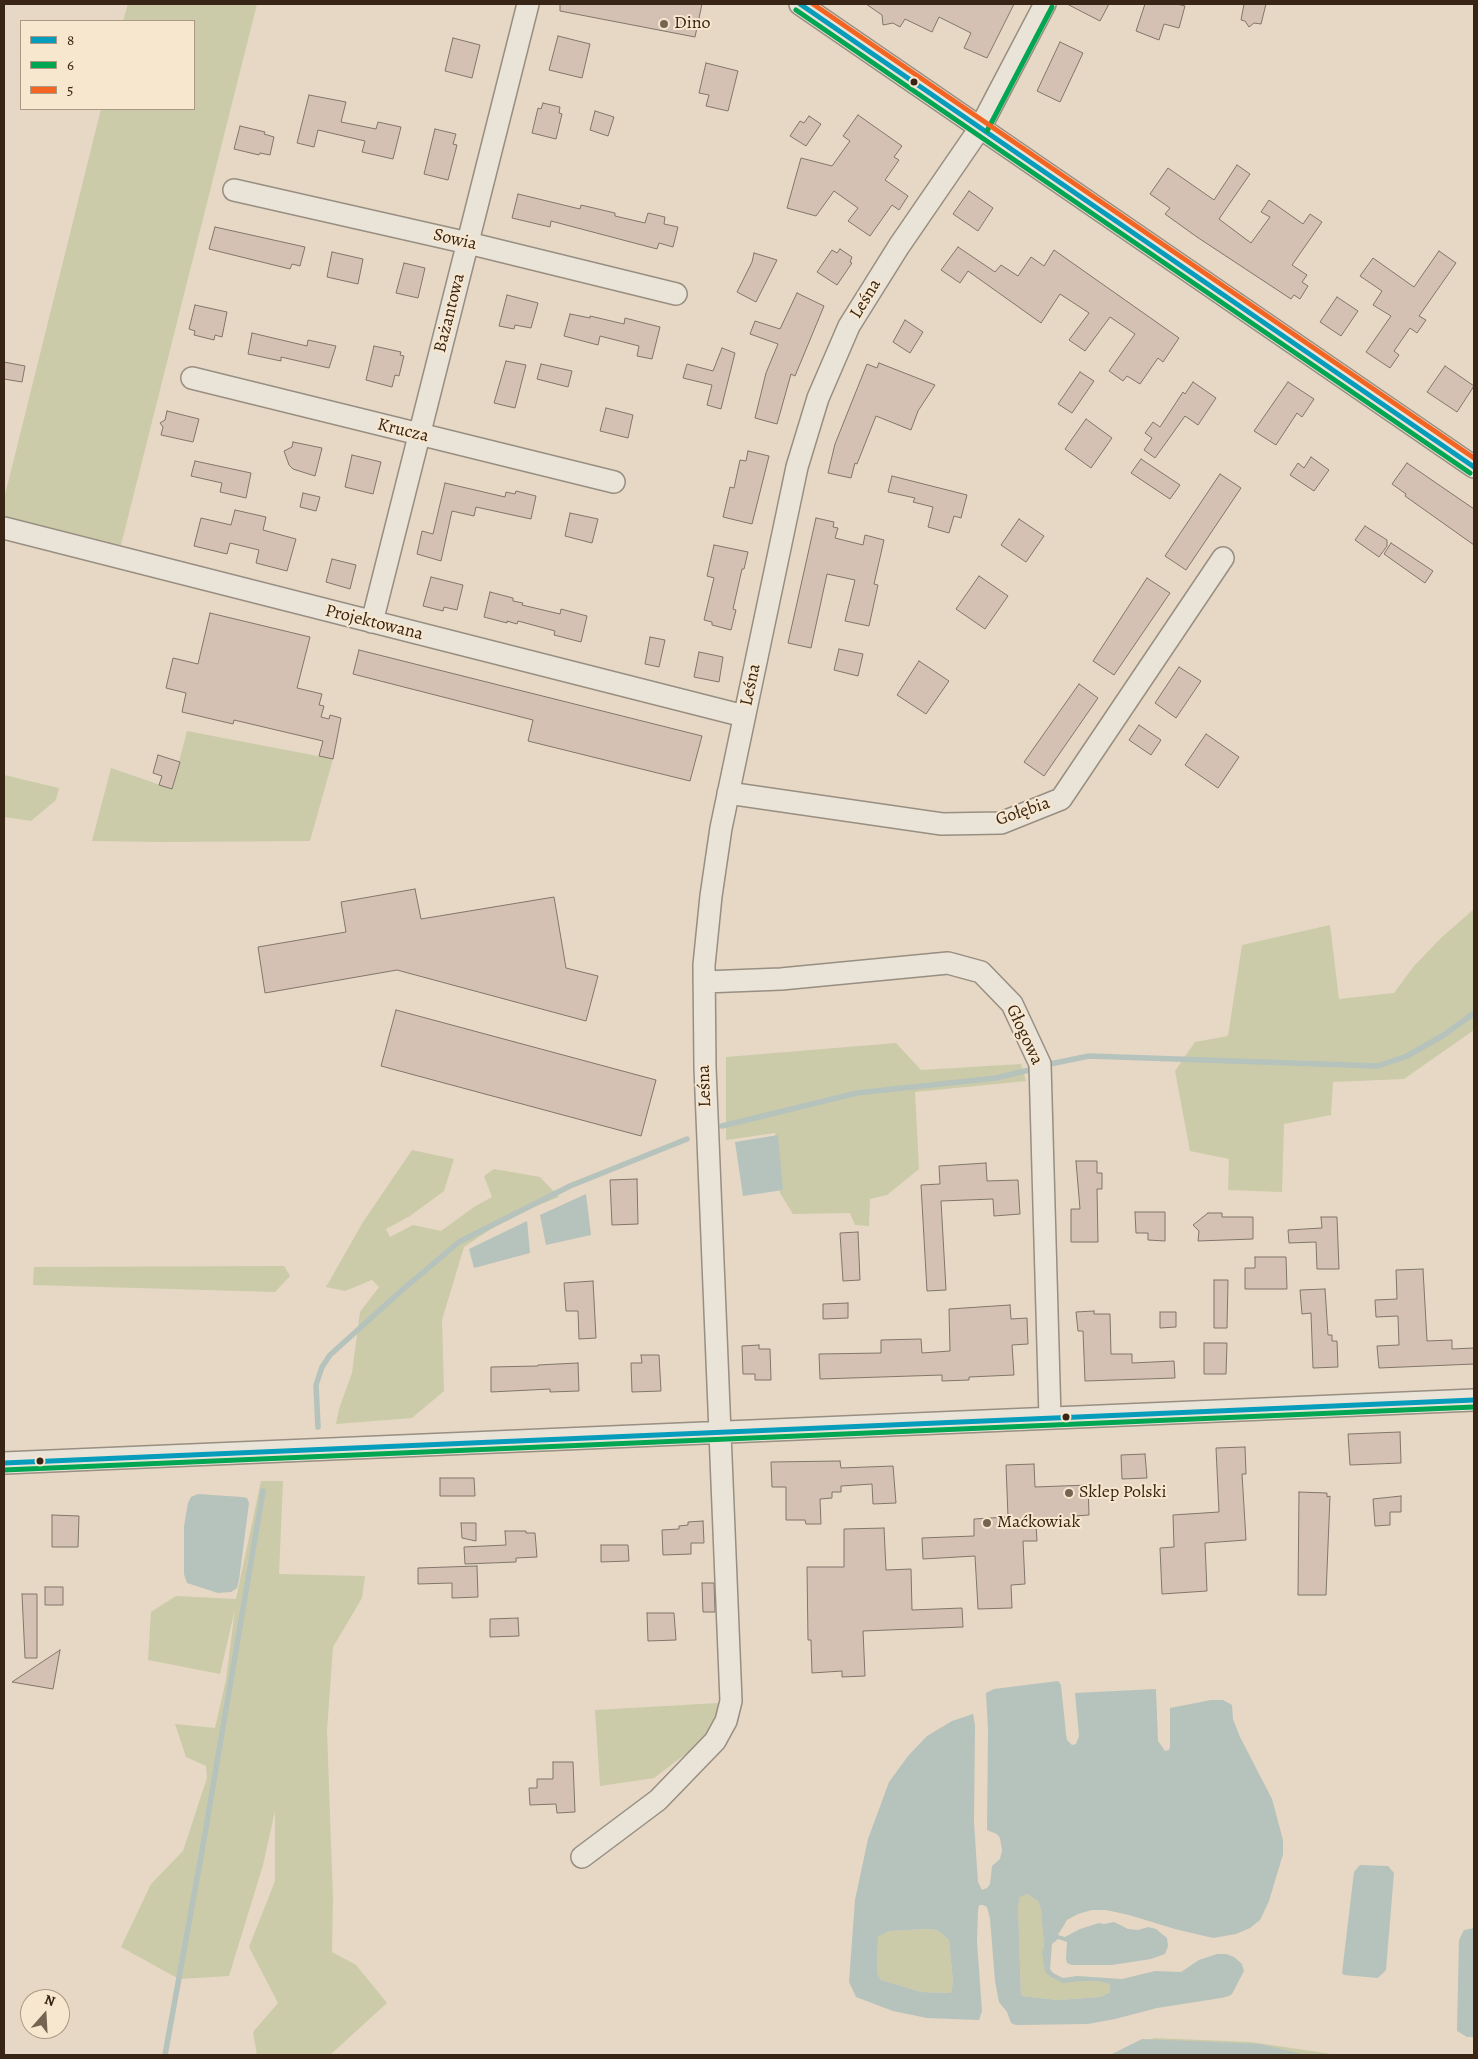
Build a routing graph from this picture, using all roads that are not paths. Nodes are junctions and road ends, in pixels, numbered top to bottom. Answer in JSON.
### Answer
{"nodes":[{"id":1,"x":528,"y":4,"type":"edge"},
{"id":2,"x":800,"y":4,"type":"edge"},
{"id":3,"x":1045,"y":4,"type":"edge"},
{"id":4,"x":980,"y":128,"type":"junction"},
{"id":5,"x":234,"y":190,"type":"dead end"},
{"id":6,"x":468,"y":243,"type":"junction"},
{"id":7,"x":676,"y":294,"type":"dead end"},
{"id":8,"x":192,"y":378,"type":"dead end"},
{"id":9,"x":419,"y":435,"type":"junction"},
{"id":10,"x":1474,"y":467,"type":"edge"},
{"id":11,"x":614,"y":482,"type":"dead end"},
{"id":12,"x":4,"y":528,"type":"edge"},
{"id":13,"x":1223,"y":558,"type":"dead end"},
{"id":14,"x":372,"y":622,"type":"junction"},
{"id":15,"x":744,"y":716,"type":"junction"},
{"id":16,"x":728,"y":793,"type":"junction"},
{"id":17,"x":704,"y":982,"type":"junction"},
{"id":18,"x":1474,"y":1400,"type":"edge"},
{"id":19,"x":1050,"y":1418,"type":"junction"},
{"id":20,"x":721,"y":1432,"type":"junction"},
{"id":21,"x":4,"y":1463,"type":"edge"},
{"id":22,"x":582,"y":1857,"type":"dead end"}],
"edges":[{"from":1,"to":6,"type":"street","name":"Bażantowa"},
{"from":2,"to":4,"type":"street"},
{"from":3,"to":4,"type":"street","name":"Leśna"},
{"from":4,"to":10,"type":"street"},
{"from":4,"to":15,"type":"street","name":"Leśna"},
{"from":5,"to":6,"type":"street","name":"Sowia"},
{"from":6,"to":7,"type":"street","name":"Sowia"},
{"from":6,"to":9,"type":"street","name":"Bażantowa"},
{"from":8,"to":9,"type":"street","name":"Krucza"},
{"from":9,"to":11,"type":"street","name":"Krucza"},
{"from":9,"to":14,"type":"street","name":"Bażantowa"},
{"from":12,"to":14,"type":"street","name":"Projektowana"},
{"from":13,"to":16,"type":"street","name":"Gołębia"},
{"from":14,"to":15,"type":"street","name":"Projektowana"},
{"from":15,"to":16,"type":"street","name":"Leśna"},
{"from":16,"to":17,"type":"street","name":"Leśna"},
{"from":17,"to":19,"type":"street","name":"Głogowa"},
{"from":17,"to":20,"type":"street","name":"Leśna"},
{"from":18,"to":19,"type":"street"},
{"from":19,"to":20,"type":"street"},
{"from":20,"to":21,"type":"street"},
{"from":20,"to":22,"type":"street","name":"Leśna"}]}
